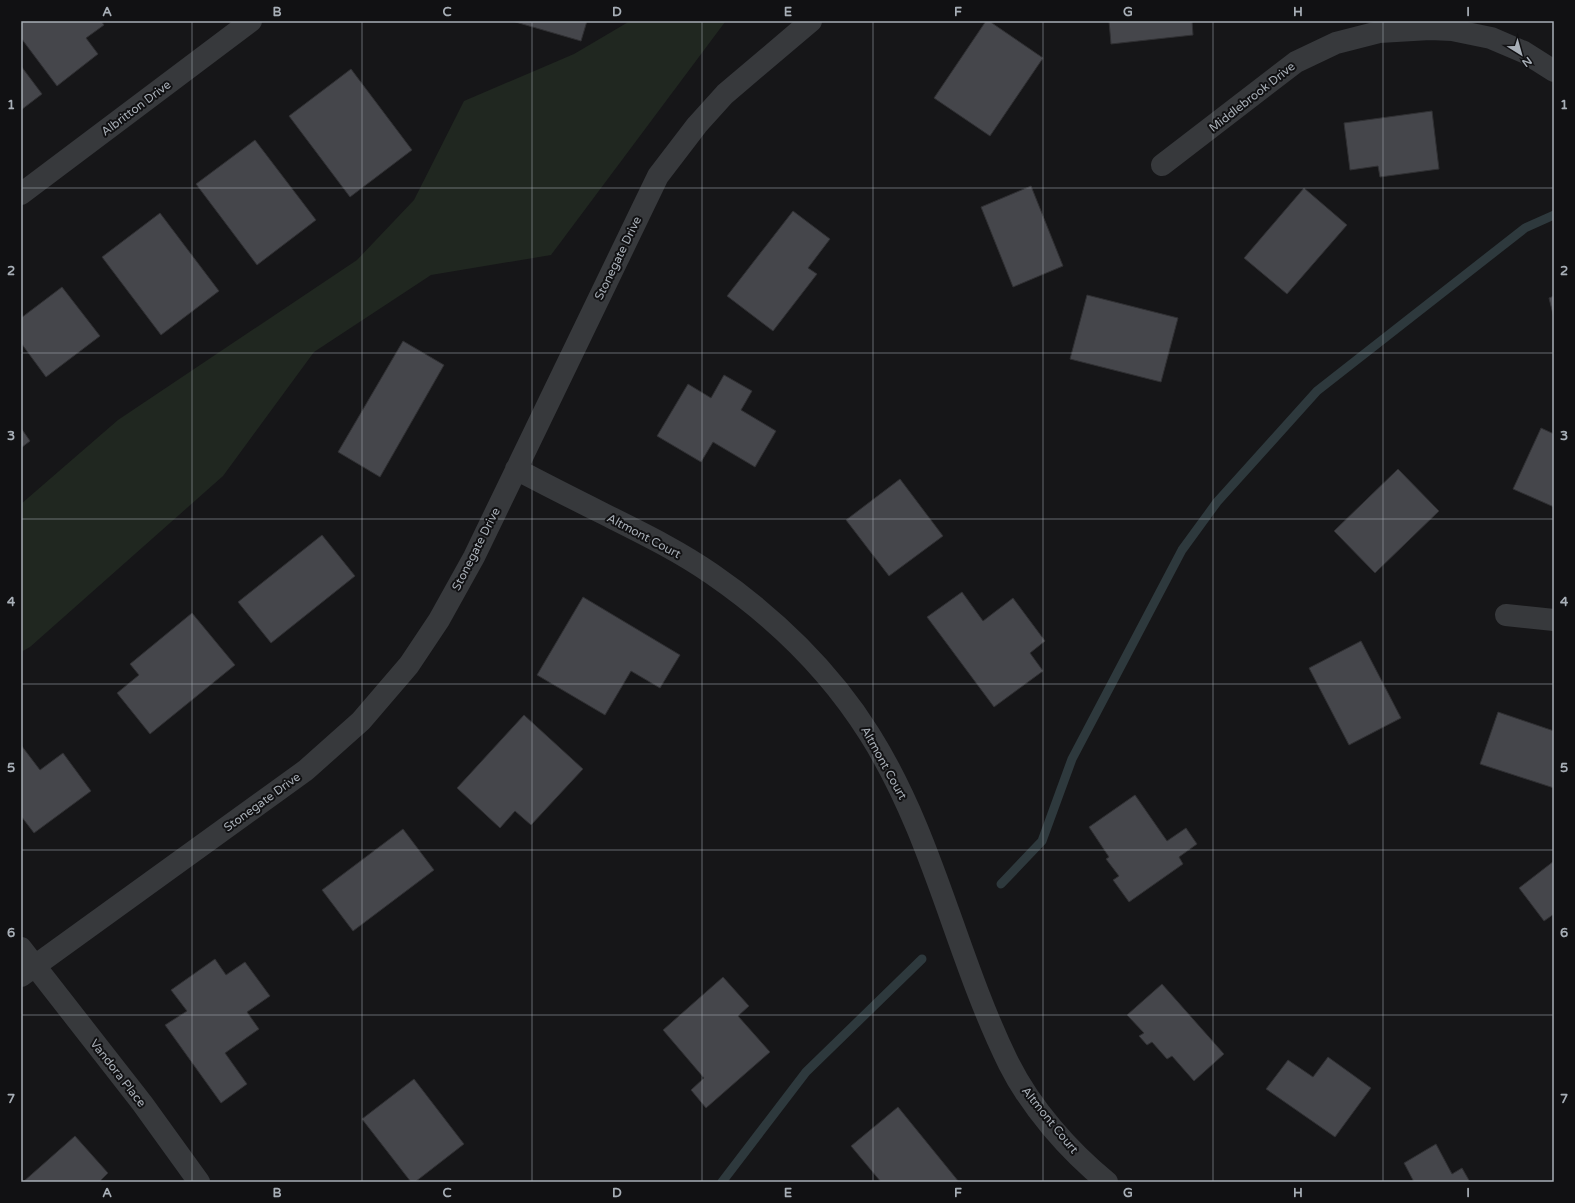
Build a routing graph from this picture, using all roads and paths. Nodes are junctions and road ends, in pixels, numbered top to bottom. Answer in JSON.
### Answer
{"nodes":[{"id":1,"x":251,"y":21,"type":"edge"},
{"id":2,"x":811,"y":21,"type":"edge"},
{"id":3,"x":1453,"y":26,"type":"edge"},
{"id":4,"x":1554,"y":71,"type":"edge"},
{"id":5,"x":1162,"y":165,"type":"dead end"},
{"id":6,"x":21,"y":194,"type":"edge"},
{"id":7,"x":516,"y":469,"type":"junction"},
{"id":8,"x":1506,"y":615,"type":"dead end"},
{"id":9,"x":1554,"y":620,"type":"edge"},
{"id":10,"x":21,"y":948,"type":"edge"},
{"id":11,"x":28,"y":971,"type":"edge"},
{"id":12,"x":199,"y":1182,"type":"edge"},
{"id":13,"x":1107,"y":1182,"type":"edge"}],
"edges":[{"from":1,"to":6,"type":"street","name":"Albritton Drive"},
{"from":2,"to":7,"type":"street","name":"Stonegate Drive"},
{"from":3,"to":4,"type":"street","name":"Middlebrook Drive"},
{"from":3,"to":5,"type":"street","name":"Middlebrook Drive"},
{"from":7,"to":11,"type":"street","name":"Stonegate Drive"},
{"from":7,"to":13,"type":"street","name":"Altmont Court"},
{"from":8,"to":9,"type":"street"},
{"from":10,"to":11,"type":"street","name":"Vandora Place"},
{"from":11,"to":12,"type":"street","name":"Vandora Place"}]}
